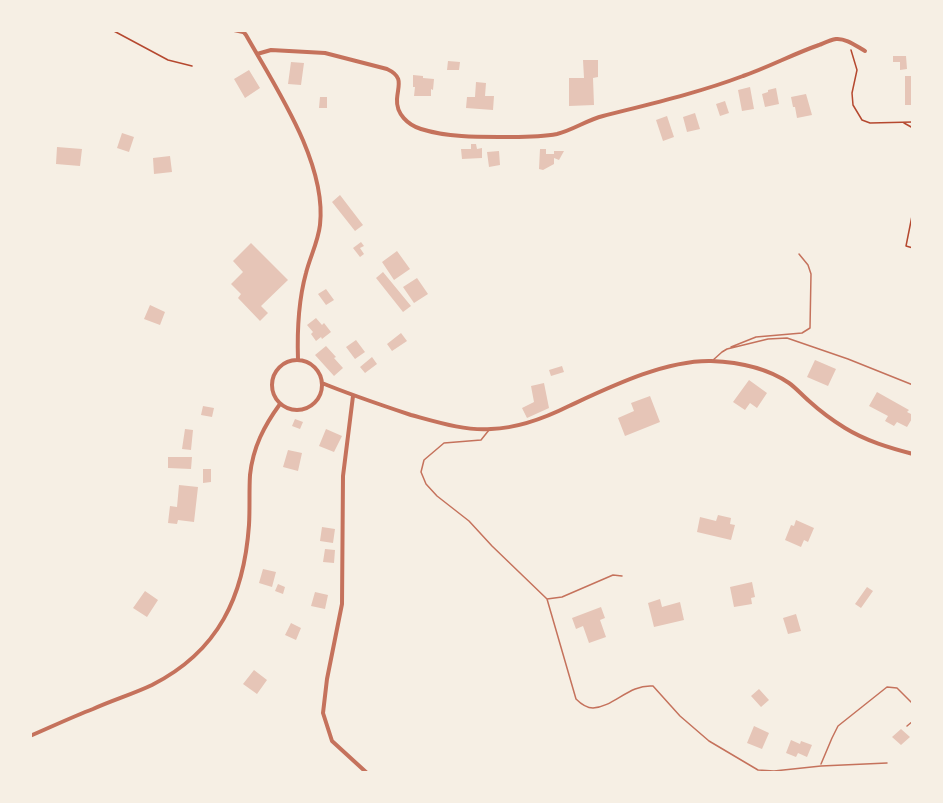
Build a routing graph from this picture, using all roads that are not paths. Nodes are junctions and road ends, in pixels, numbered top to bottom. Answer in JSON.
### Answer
{"nodes":[{"id":1,"x":202,"y":30,"type":"edge"},
{"id":2,"x":218,"y":30,"type":"edge"},
{"id":3,"x":234,"y":30,"type":"edge"},
{"id":4,"x":243,"y":31,"type":"edge"},
{"id":5,"x":865,"y":51,"type":"dead end"},
{"id":6,"x":257,"y":54,"type":"junction"},
{"id":7,"x":799,"y":254,"type":"dead end"},
{"id":8,"x":727,"y":349,"type":"junction"},
{"id":9,"x":298,"y":360,"type":"junction"},
{"id":10,"x":711,"y":361,"type":"junction"},
{"id":11,"x":322,"y":383,"type":"junction"},
{"id":12,"x":913,"y":385,"type":"edge"},
{"id":13,"x":353,"y":396,"type":"junction"},
{"id":14,"x":280,"y":404,"type":"junction"},
{"id":15,"x":490,"y":429,"type":"junction"},
{"id":16,"x":913,"y":454,"type":"edge"},
{"id":17,"x":622,"y":576,"type":"dead end"},
{"id":18,"x":547,"y":599,"type":"junction"},
{"id":19,"x":913,"y":704,"type":"edge"},
{"id":20,"x":913,"y":722,"type":"edge"},
{"id":21,"x":907,"y":726,"type":"dead end"},
{"id":22,"x":30,"y":736,"type":"edge"},
{"id":23,"x":887,"y":763,"type":"dead end"},
{"id":24,"x":821,"y":766,"type":"junction"},
{"id":25,"x":367,"y":773,"type":"edge"}],
"edges":[{"from":1,"to":2,"type":"street"},
{"from":3,"to":4,"type":"street"},
{"from":4,"to":6,"type":"street"},
{"from":5,"to":6,"type":"street"},
{"from":6,"to":9,"type":"street"},
{"from":7,"to":8,"type":"lane"},
{"from":8,"to":10,"type":"lane"},
{"from":8,"to":12,"type":"lane"},
{"from":9,"to":11,"type":"street"},
{"from":9,"to":14,"type":"street"},
{"from":10,"to":15,"type":"street"},
{"from":10,"to":16,"type":"street"},
{"from":11,"to":13,"type":"street"},
{"from":11,"to":14,"type":"street"},
{"from":13,"to":15,"type":"street"},
{"from":13,"to":25,"type":"street"},
{"from":14,"to":22,"type":"street"},
{"from":15,"to":18,"type":"lane"},
{"from":17,"to":18,"type":"lane"},
{"from":18,"to":24,"type":"lane"},
{"from":19,"to":24,"type":"lane"},
{"from":20,"to":21,"type":"lane"},
{"from":23,"to":24,"type":"lane"}]}
